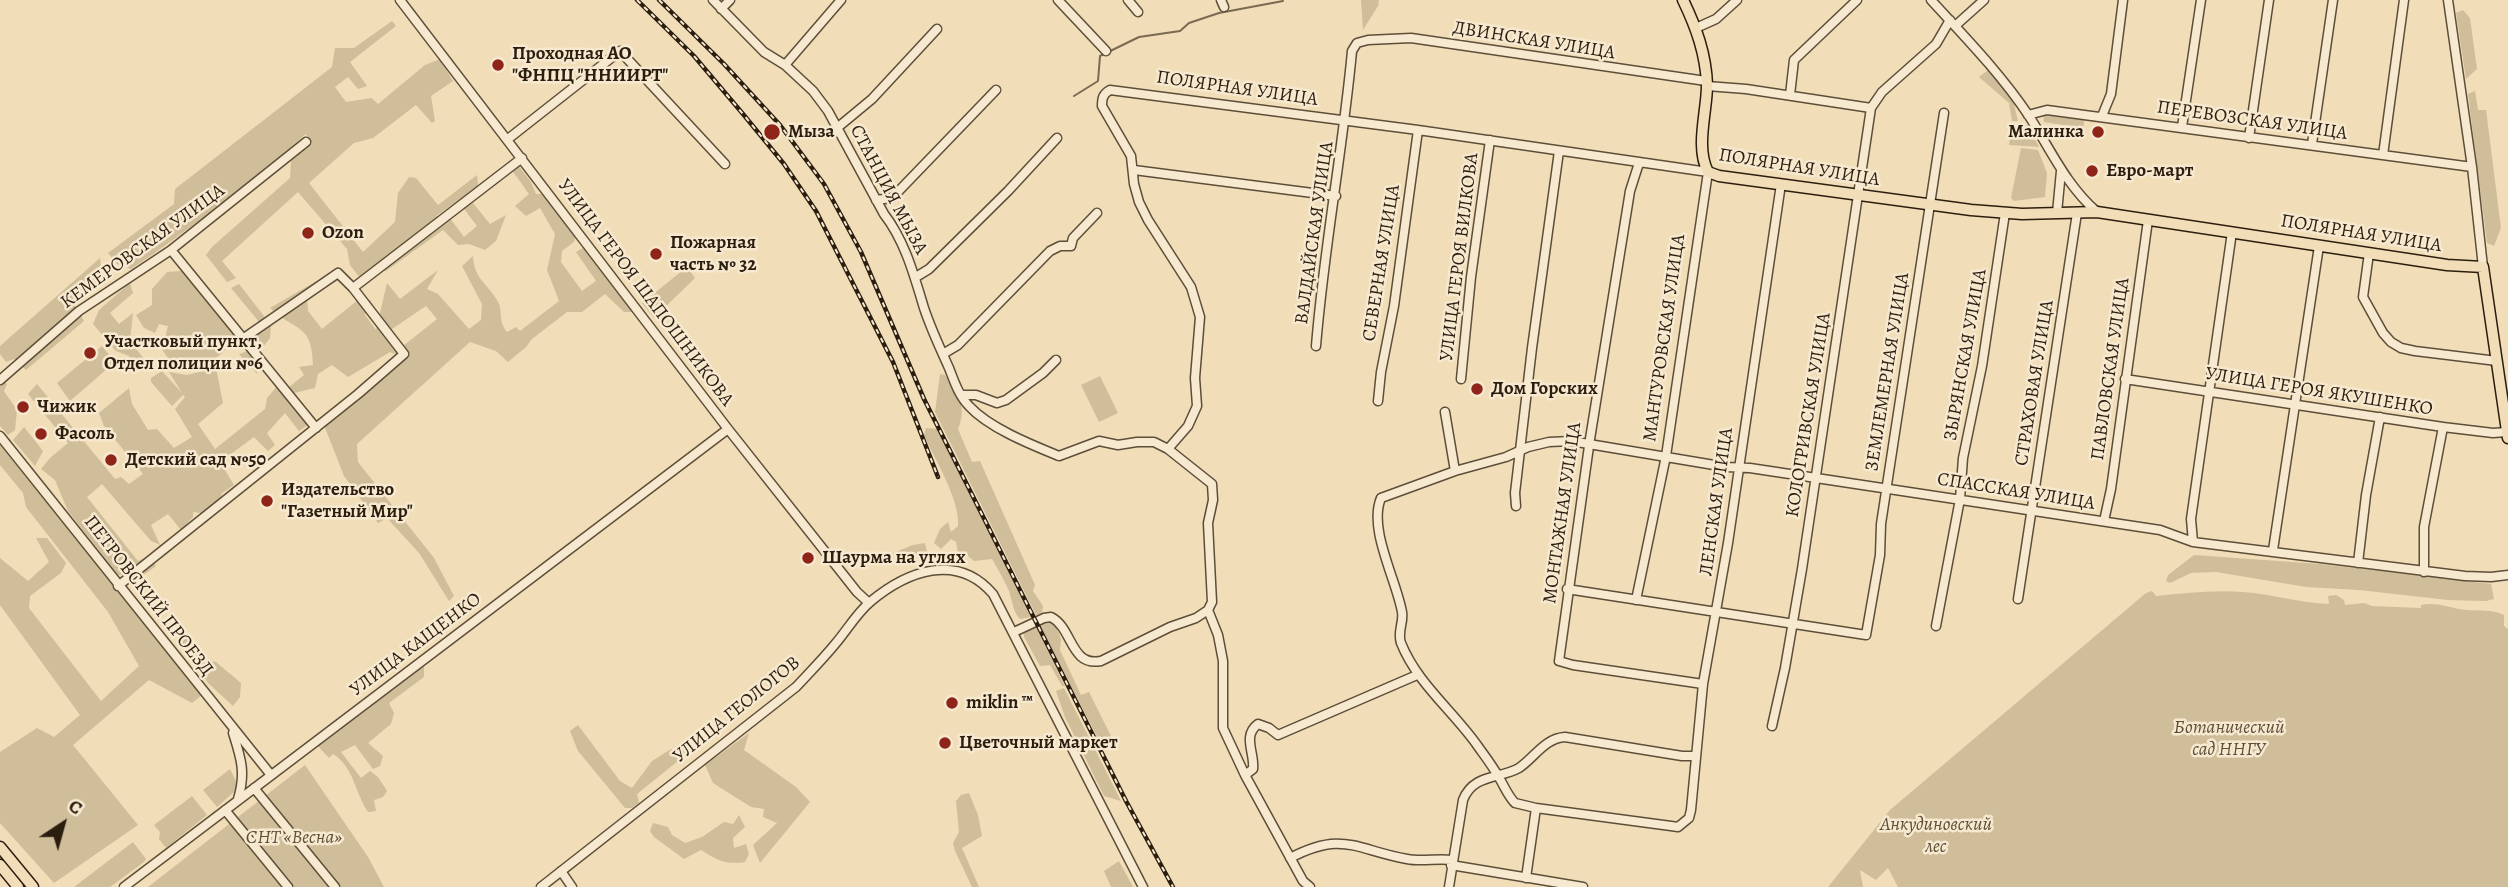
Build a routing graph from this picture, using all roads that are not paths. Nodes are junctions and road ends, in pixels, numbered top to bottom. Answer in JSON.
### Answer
{"nodes":[{"id":1,"x":400,"y":0,"type":"edge"},
{"id":2,"x":713,"y":0,"type":"edge"},
{"id":3,"x":730,"y":0,"type":"edge"},
{"id":4,"x":841,"y":0,"type":"edge"},
{"id":5,"x":1058,"y":0,"type":"edge"},
{"id":6,"x":1128,"y":0,"type":"edge"},
{"id":7,"x":1682,"y":0,"type":"edge"},
{"id":8,"x":1737,"y":0,"type":"edge"},
{"id":9,"x":1857,"y":0,"type":"edge"},
{"id":10,"x":1931,"y":0,"type":"edge"},
{"id":11,"x":1984,"y":0,"type":"edge"},
{"id":12,"x":2123,"y":0,"type":"edge"},
{"id":13,"x":2201,"y":0,"type":"edge"},
{"id":14,"x":2269,"y":0,"type":"edge"},
{"id":15,"x":2333,"y":0,"type":"edge"},
{"id":16,"x":2404,"y":0,"type":"edge"},
{"id":17,"x":2448,"y":0,"type":"edge"},
{"id":18,"x":721,"y":9,"type":"junction"},
{"id":19,"x":1138,"y":12,"type":"dead end"},
{"id":20,"x":1953,"y":23,"type":"junction"},
{"id":21,"x":1696,"y":27,"type":"junction"},
{"id":22,"x":937,"y":29,"type":"dead end"},
{"id":23,"x":1357,"y":43,"type":"joint"},
{"id":24,"x":1106,"y":51,"type":"dead end"},
{"id":25,"x":785,"y":65,"type":"junction"},
{"id":26,"x":1707,"y":84,"type":"junction"},
{"id":27,"x":996,"y":90,"type":"dead end"},
{"id":28,"x":1790,"y":95,"type":"junction"},
{"id":29,"x":1871,"y":108,"type":"junction"},
{"id":30,"x":1944,"y":113,"type":"dead end"},
{"id":31,"x":2028,"y":115,"type":"junction"},
{"id":32,"x":2102,"y":116,"type":"junction"},
{"id":33,"x":1346,"y":121,"type":"junction"},
{"id":34,"x":2182,"y":127,"type":"junction"},
{"id":35,"x":837,"y":128,"type":"junction"},
{"id":36,"x":1418,"y":130,"type":"junction"},
{"id":37,"x":1057,"y":138,"type":"dead end"},
{"id":38,"x":2249,"y":138,"type":"junction"},
{"id":39,"x":508,"y":139,"type":"junction"},
{"id":40,"x":1490,"y":140,"type":"junction"},
{"id":41,"x":306,"y":142,"type":"dead end"},
{"id":42,"x":2312,"y":144,"type":"junction"},
{"id":43,"x":1559,"y":151,"type":"junction"},
{"id":44,"x":2383,"y":155,"type":"junction"},
{"id":45,"x":522,"y":158,"type":"junction"},
{"id":46,"x":1639,"y":163,"type":"junction"},
{"id":47,"x":725,"y":164,"type":"dead end"},
{"id":48,"x":2472,"y":167,"type":"junction"},
{"id":49,"x":1134,"y":170,"type":"junction"},
{"id":50,"x":2061,"y":171,"type":"junction"},
{"id":51,"x":1708,"y":172,"type":"junction"},
{"id":52,"x":1781,"y":184,"type":"junction"},
{"id":53,"x":1858,"y":195,"type":"junction"},
{"id":54,"x":1336,"y":196,"type":"junction"},
{"id":55,"x":876,"y":200,"type":"junction"},
{"id":56,"x":1929,"y":206,"type":"junction"},
{"id":57,"x":2097,"y":212,"type":"junction"},
{"id":58,"x":1097,"y":213,"type":"dead end"},
{"id":59,"x":2006,"y":213,"type":"junction"},
{"id":60,"x":2077,"y":213,"type":"junction"},
{"id":61,"x":2057,"y":214,"type":"junction"},
{"id":62,"x":2148,"y":220,"type":"junction"},
{"id":63,"x":2232,"y":232,"type":"junction"},
{"id":64,"x":2319,"y":246,"type":"junction"},
{"id":65,"x":172,"y":250,"type":"junction"},
{"id":66,"x":2369,"y":253,"type":"junction"},
{"id":67,"x":2483,"y":267,"type":"junction"},
{"id":68,"x":916,"y":277,"type":"junction"},
{"id":69,"x":354,"y":288,"type":"junction"},
{"id":70,"x":243,"y":338,"type":"junction"},
{"id":71,"x":1316,"y":346,"type":"dead end"},
{"id":72,"x":943,"y":354,"type":"junction"},
{"id":73,"x":1056,"y":360,"type":"dead end"},
{"id":74,"x":2497,"y":361,"type":"junction"},
{"id":75,"x":1461,"y":379,"type":"dead end"},
{"id":76,"x":2125,"y":379,"type":"junction"},
{"id":77,"x":0,"y":380,"type":"edge"},
{"id":78,"x":2210,"y":392,"type":"junction"},
{"id":79,"x":961,"y":395,"type":"junction"},
{"id":80,"x":1378,"y":401,"type":"dead end"},
{"id":81,"x":2294,"y":404,"type":"junction"},
{"id":82,"x":1445,"y":412,"type":"dead end"},
{"id":83,"x":2380,"y":417,"type":"junction"},
{"id":84,"x":316,"y":428,"type":"junction"},
{"id":85,"x":2443,"y":428,"type":"junction"},
{"id":86,"x":728,"y":429,"type":"junction"},
{"id":87,"x":2507,"y":432,"type":"edge"},
{"id":88,"x":0,"y":436,"type":"edge"},
{"id":89,"x":2508,"y":438,"type":"edge"},
{"id":90,"x":1590,"y":444,"type":"junction"},
{"id":91,"x":1168,"y":449,"type":"junction"},
{"id":92,"x":1520,"y":451,"type":"junction"},
{"id":93,"x":1666,"y":456,"type":"junction"},
{"id":94,"x":1738,"y":468,"type":"junction"},
{"id":95,"x":1455,"y":471,"type":"junction"},
{"id":96,"x":1815,"y":477,"type":"junction"},
{"id":97,"x":1886,"y":488,"type":"junction"},
{"id":98,"x":1960,"y":499,"type":"junction"},
{"id":99,"x":1516,"y":506,"type":"dead end"},
{"id":100,"x":2031,"y":511,"type":"junction"},
{"id":101,"x":2104,"y":521,"type":"junction"},
{"id":102,"x":2193,"y":542,"type":"junction"},
{"id":103,"x":2273,"y":550,"type":"junction"},
{"id":104,"x":2358,"y":563,"type":"junction"},
{"id":105,"x":2424,"y":572,"type":"junction"},
{"id":106,"x":2508,"y":575,"type":"edge"},
{"id":107,"x":118,"y":586,"type":"junction"},
{"id":108,"x":1567,"y":589,"type":"junction"},
{"id":109,"x":2018,"y":599,"type":"dead end"},
{"id":110,"x":1636,"y":600,"type":"junction"},
{"id":111,"x":869,"y":603,"type":"junction"},
{"id":112,"x":1208,"y":610,"type":"junction"},
{"id":113,"x":1715,"y":612,"type":"junction"},
{"id":114,"x":1792,"y":625,"type":"junction"},
{"id":115,"x":1936,"y":626,"type":"dead end"},
{"id":116,"x":1014,"y":632,"type":"junction"},
{"id":117,"x":1417,"y":675,"type":"junction"},
{"id":118,"x":1703,"y":684,"type":"junction"},
{"id":119,"x":1772,"y":726,"type":"dead end"},
{"id":120,"x":232,"y":727,"type":"junction"},
{"id":121,"x":1696,"y":756,"type":"junction"},
{"id":122,"x":1497,"y":774,"type":"junction"},
{"id":123,"x":271,"y":775,"type":"junction"},
{"id":124,"x":1245,"y":775,"type":"junction"},
{"id":125,"x":254,"y":788,"type":"junction"},
{"id":126,"x":238,"y":800,"type":"junction"},
{"id":127,"x":1536,"y":808,"type":"junction"},
{"id":128,"x":225,"y":810,"type":"junction"},
{"id":129,"x":0,"y":847,"type":"edge"},
{"id":130,"x":1290,"y":858,"type":"junction"},
{"id":131,"x":1451,"y":862,"type":"junction"},
{"id":132,"x":0,"y":865,"type":"edge"},
{"id":133,"x":561,"y":871,"type":"junction"},
{"id":134,"x":1526,"y":878,"type":"junction"},
{"id":135,"x":18,"y":887,"type":"edge"},
{"id":136,"x":33,"y":887,"type":"edge"},
{"id":137,"x":124,"y":887,"type":"edge"},
{"id":138,"x":288,"y":887,"type":"edge"},
{"id":139,"x":335,"y":887,"type":"edge"},
{"id":140,"x":541,"y":887,"type":"edge"},
{"id":141,"x":572,"y":887,"type":"edge"},
{"id":142,"x":1143,"y":887,"type":"edge"},
{"id":143,"x":1310,"y":887,"type":"edge"},
{"id":144,"x":1449,"y":887,"type":"edge"},
{"id":145,"x":1583,"y":887,"type":"edge"}],
"edges":[{"from":1,"to":39,"type":"street","name":"УЛИЦА ГЕРОЯ ШАПОШНИКОВА"},
{"from":2,"to":18,"type":"street","name":"СТАНЦИЯ МЫЗА"},
{"from":3,"to":18,"type":"street"},
{"from":4,"to":25,"type":"street"},
{"from":5,"to":24,"type":"street"},
{"from":6,"to":19,"type":"street"},
{"from":7,"to":21,"type":"main road","name":"МАНТУРОВСКАЯ УЛИЦА"},
{"from":8,"to":21,"type":"street"},
{"from":9,"to":28,"type":"street"},
{"from":10,"to":20,"type":"street"},
{"from":11,"to":20,"type":"street"},
{"from":12,"to":32,"type":"street"},
{"from":13,"to":34,"type":"street"},
{"from":14,"to":38,"type":"street"},
{"from":15,"to":42,"type":"street"},
{"from":16,"to":44,"type":"street"},
{"from":17,"to":48,"type":"street"},
{"from":18,"to":25,"type":"street","name":"СТАНЦИЯ МЫЗА"},
{"from":20,"to":29,"type":"street"},
{"from":20,"to":31,"type":"street"},
{"from":21,"to":26,"type":"main road","name":"МАНТУРОВСКАЯ УЛИЦА"},
{"from":22,"to":35,"type":"street"},
{"from":23,"to":26,"type":"street","name":"ДВИНСКАЯ УЛИЦА"},
{"from":23,"to":33,"type":"street","name":"ВАЛДАЙСКАЯ УЛИЦА"},
{"from":25,"to":35,"type":"street","name":"СТАНЦИЯ МЫЗА"},
{"from":26,"to":28,"type":"street","name":"ДВИНСКАЯ УЛИЦА"},
{"from":26,"to":51,"type":"main road","name":"МАНТУРОВСКАЯ УЛИЦА"},
{"from":27,"to":55,"type":"street"},
{"from":28,"to":29,"type":"street","name":"ДВИНСКАЯ УЛИЦА"},
{"from":29,"to":53,"type":"street","name":"КОЛОГРИВСКАЯ УЛИЦА"},
{"from":30,"to":56,"type":"street","name":"ЗЕМЛЕМЕРНАЯ УЛИЦА"},
{"from":31,"to":32,"type":"street","name":"ПЕРЕВОЗСКАЯ УЛИЦА"},
{"from":31,"to":50,"type":"street"},
{"from":32,"to":34,"type":"street","name":"ПЕРЕВОЗСКАЯ УЛИЦА"},
{"from":33,"to":36,"type":"street","name":"ПОЛЯРНАЯ УЛИЦА"},
{"from":33,"to":49,"type":"street","name":"ПОЛЯРНАЯ УЛИЦА"},
{"from":33,"to":54,"type":"street","name":"ВАЛДАЙСКАЯ УЛИЦА"},
{"from":34,"to":38,"type":"street","name":"ПЕРЕВОЗСКАЯ УЛИЦА"},
{"from":35,"to":55,"type":"street","name":"СТАНЦИЯ МЫЗА"},
{"from":36,"to":40,"type":"street","name":"ПОЛЯРНАЯ УЛИЦА"},
{"from":36,"to":80,"type":"street","name":"СЕВЕРНАЯ УЛИЦА"},
{"from":37,"to":68,"type":"street"},
{"from":38,"to":42,"type":"street","name":"ПЕРЕВОЗСКАЯ УЛИЦА"},
{"from":39,"to":45,"type":"street","name":"УЛИЦА ГЕРОЯ ШАПОШНИКОВА"},
{"from":39,"to":47,"type":"street"},
{"from":40,"to":43,"type":"street","name":"ПОЛЯРНАЯ УЛИЦА"},
{"from":40,"to":75,"type":"street","name":"УЛИЦА ГЕРОЯ ВИЛКОВА"},
{"from":41,"to":65,"type":"street","name":"КЕМЕРОВСКАЯ УЛИЦА"},
{"from":42,"to":44,"type":"street","name":"ПЕРЕВОЗСКАЯ УЛИЦА"},
{"from":43,"to":46,"type":"street","name":"ПОЛЯРНАЯ УЛИЦА"},
{"from":43,"to":92,"type":"street"},
{"from":44,"to":48,"type":"street","name":"ПЕРЕВОЗСКАЯ УЛИЦА"},
{"from":45,"to":69,"type":"street"},
{"from":45,"to":86,"type":"street","name":"УЛИЦА ГЕРОЯ ШАПОШНИКОВА"},
{"from":46,"to":51,"type":"street","name":"ПОЛЯРНАЯ УЛИЦА"},
{"from":46,"to":90,"type":"street","name":"МОНТАЖНАЯ УЛИЦА"},
{"from":48,"to":67,"type":"street"},
{"from":49,"to":54,"type":"street"},
{"from":49,"to":91,"type":"street"},
{"from":50,"to":57,"type":"street"},
{"from":50,"to":61,"type":"street"},
{"from":51,"to":52,"type":"main road","name":"ПОЛЯРНАЯ УЛИЦА"},
{"from":51,"to":93,"type":"street","name":"МАНТУРОВСКАЯ УЛИЦА"},
{"from":52,"to":53,"type":"main road","name":"ПОЛЯРНАЯ УЛИЦА"},
{"from":52,"to":94,"type":"street","name":"ЛЕНСКАЯ УЛИЦА"},
{"from":53,"to":56,"type":"main road","name":"ПОЛЯРНАЯ УЛИЦА"},
{"from":53,"to":96,"type":"street","name":"КОЛОГРИВСКАЯ УЛИЦА"},
{"from":54,"to":71,"type":"street","name":"ВАЛДАЙСКАЯ УЛИЦА"},
{"from":55,"to":68,"type":"street","name":"СТАНЦИЯ МЫЗА"},
{"from":56,"to":59,"type":"main road","name":"ПОЛЯРНАЯ УЛИЦА"},
{"from":56,"to":97,"type":"street","name":"ЗЕМЛЕМЕРНАЯ УЛИЦА"},
{"from":57,"to":60,"type":"main road","name":"ПОЛЯРНАЯ УЛИЦА"},
{"from":57,"to":62,"type":"main road","name":"ПОЛЯРНАЯ УЛИЦА"},
{"from":58,"to":72,"type":"street"},
{"from":59,"to":61,"type":"main road","name":"ПОЛЯРНАЯ УЛИЦА"},
{"from":59,"to":98,"type":"street","name":"ЗЫРЯНСКАЯ УЛИЦА"},
{"from":60,"to":61,"type":"main road","name":"ПОЛЯРНАЯ УЛИЦА"},
{"from":60,"to":100,"type":"street","name":"СТРАХОВАЯ УЛИЦА"},
{"from":62,"to":63,"type":"main road","name":"ПОЛЯРНАЯ УЛИЦА"},
{"from":62,"to":76,"type":"street","name":"ПАВЛОВСКАЯ УЛИЦА"},
{"from":63,"to":64,"type":"main road","name":"ПОЛЯРНАЯ УЛИЦА"},
{"from":63,"to":78,"type":"street"},
{"from":64,"to":66,"type":"main road","name":"ПОЛЯРНАЯ УЛИЦА"},
{"from":64,"to":81,"type":"street"},
{"from":65,"to":70,"type":"street"},
{"from":65,"to":77,"type":"street","name":"КЕМЕРОВСКАЯ УЛИЦА"},
{"from":66,"to":67,"type":"main road","name":"ПОЛЯРНАЯ УЛИЦА"},
{"from":66,"to":74,"type":"street"},
{"from":67,"to":74,"type":"main road"},
{"from":68,"to":72,"type":"street","name":"СТАНЦИЯ МЫЗА"},
{"from":69,"to":70,"type":"street"},
{"from":69,"to":84,"type":"street"},
{"from":70,"to":84,"type":"street"},
{"from":72,"to":79,"type":"street","name":"СТАНЦИЯ МЫЗА"},
{"from":73,"to":79,"type":"street"},
{"from":74,"to":87,"type":"main road"},
{"from":76,"to":78,"type":"street","name":"УЛИЦА ГЕРОЯ ЯКУШЕНКО"},
{"from":76,"to":101,"type":"street","name":"ПАВЛОВСКАЯ УЛИЦА"},
{"from":78,"to":81,"type":"street","name":"УЛИЦА ГЕРОЯ ЯКУШЕНКО"},
{"from":78,"to":102,"type":"street"},
{"from":79,"to":91,"type":"street"},
{"from":81,"to":83,"type":"street","name":"УЛИЦА ГЕРОЯ ЯКУШЕНКО"},
{"from":81,"to":103,"type":"street"},
{"from":82,"to":95,"type":"street"},
{"from":83,"to":85,"type":"street","name":"УЛИЦА ГЕРОЯ ЯКУШЕНКО"},
{"from":83,"to":104,"type":"street"},
{"from":84,"to":107,"type":"street"},
{"from":85,"to":87,"type":"street","name":"УЛИЦА ГЕРОЯ ЯКУШЕНКО"},
{"from":85,"to":105,"type":"street"},
{"from":86,"to":111,"type":"street","name":"УЛИЦА ГЕРОЯ ШАПОШНИКОВА"},
{"from":86,"to":123,"type":"street","name":"УЛИЦА КАЩЕНКО"},
{"from":87,"to":89,"type":"main road"},
{"from":88,"to":107,"type":"street","name":"ПЕТРОВСКИЙ ПРОЕЗД"},
{"from":90,"to":92,"type":"street","name":"СПАССКАЯ УЛИЦА"},
{"from":90,"to":93,"type":"street","name":"СПАССКАЯ УЛИЦА"},
{"from":90,"to":108,"type":"street","name":"МОНТАЖНАЯ УЛИЦА"},
{"from":91,"to":112,"type":"street"},
{"from":92,"to":95,"type":"street","name":"СПАССКАЯ УЛИЦА"},
{"from":92,"to":99,"type":"street"},
{"from":93,"to":94,"type":"street","name":"СПАССКАЯ УЛИЦА"},
{"from":93,"to":110,"type":"street","name":"МАНТУРОВСКАЯ УЛИЦА"},
{"from":94,"to":96,"type":"street","name":"СПАССКАЯ УЛИЦА"},
{"from":94,"to":113,"type":"street","name":"ЛЕНСКАЯ УЛИЦА"},
{"from":95,"to":117,"type":"street","name":"СПАССКАЯ УЛИЦА"},
{"from":96,"to":97,"type":"street","name":"СПАССКАЯ УЛИЦА"},
{"from":96,"to":114,"type":"street","name":"КОЛОГРИВСКАЯ УЛИЦА"},
{"from":97,"to":98,"type":"street","name":"СПАССКАЯ УЛИЦА"},
{"from":97,"to":114,"type":"street","name":"ЗЕМЛЕМЕРНАЯ УЛИЦА"},
{"from":98,"to":100,"type":"street","name":"СПАССКАЯ УЛИЦА"},
{"from":98,"to":115,"type":"street","name":"ЗЫРЯНСКАЯ УЛИЦА"},
{"from":100,"to":101,"type":"street","name":"СПАССКАЯ УЛИЦА"},
{"from":100,"to":109,"type":"street","name":"СТРАХОВАЯ УЛИЦА"},
{"from":101,"to":102,"type":"street","name":"СПАССКАЯ УЛИЦА"},
{"from":102,"to":103,"type":"street","name":"СПАССКАЯ УЛИЦА"},
{"from":103,"to":104,"type":"street","name":"СПАССКАЯ УЛИЦА"},
{"from":104,"to":105,"type":"street","name":"СПАССКАЯ УЛИЦА"},
{"from":105,"to":106,"type":"street","name":"СПАССКАЯ УЛИЦА"},
{"from":107,"to":120,"type":"street","name":"ПЕТРОВСКИЙ ПРОЕЗД"},
{"from":108,"to":110,"type":"street"},
{"from":108,"to":118,"type":"street","name":"МОНТАЖНАЯ УЛИЦА"},
{"from":110,"to":113,"type":"street"},
{"from":111,"to":116,"type":"street","name":"УЛИЦА ГЕОЛОГОВ"},
{"from":111,"to":133,"type":"street","name":"УЛИЦА ГЕОЛОГОВ"},
{"from":112,"to":116,"type":"street"},
{"from":112,"to":124,"type":"street"},
{"from":113,"to":114,"type":"street"},
{"from":113,"to":118,"type":"street","name":"ЛЕНСКАЯ УЛИЦА"},
{"from":114,"to":119,"type":"street","name":"КОЛОГРИВСКАЯ УЛИЦА"},
{"from":116,"to":142,"type":"street","name":"УЛИЦА ГЕОЛОГОВ"},
{"from":117,"to":122,"type":"street"},
{"from":117,"to":124,"type":"street"},
{"from":118,"to":121,"type":"street","name":"ЛЕНСКАЯ УЛИЦА"},
{"from":120,"to":123,"type":"street","name":"ПЕТРОВСКИЙ ПРОЕЗД"},
{"from":120,"to":126,"type":"street"},
{"from":121,"to":122,"type":"street"},
{"from":121,"to":127,"type":"street","name":"ЛЕНСКАЯ УЛИЦА"},
{"from":122,"to":127,"type":"street"},
{"from":122,"to":131,"type":"street"},
{"from":123,"to":125,"type":"street","name":"УЛИЦА КАЩЕНКО"},
{"from":124,"to":130,"type":"street"},
{"from":125,"to":126,"type":"street","name":"УЛИЦА КАЩЕНКО"},
{"from":125,"to":139,"type":"street"},
{"from":126,"to":128,"type":"street","name":"УЛИЦА КАЩЕНКО"},
{"from":127,"to":134,"type":"street"},
{"from":128,"to":137,"type":"street","name":"УЛИЦА КАЩЕНКО"},
{"from":128,"to":138,"type":"street"},
{"from":129,"to":136,"type":"main road"},
{"from":130,"to":131,"type":"street"},
{"from":130,"to":143,"type":"street"},
{"from":131,"to":134,"type":"street"},
{"from":131,"to":144,"type":"street"},
{"from":132,"to":135,"type":"main road"},
{"from":133,"to":140,"type":"street","name":"УЛИЦА ГЕОЛОГОВ"},
{"from":133,"to":141,"type":"street"},
{"from":134,"to":145,"type":"street"}]}
